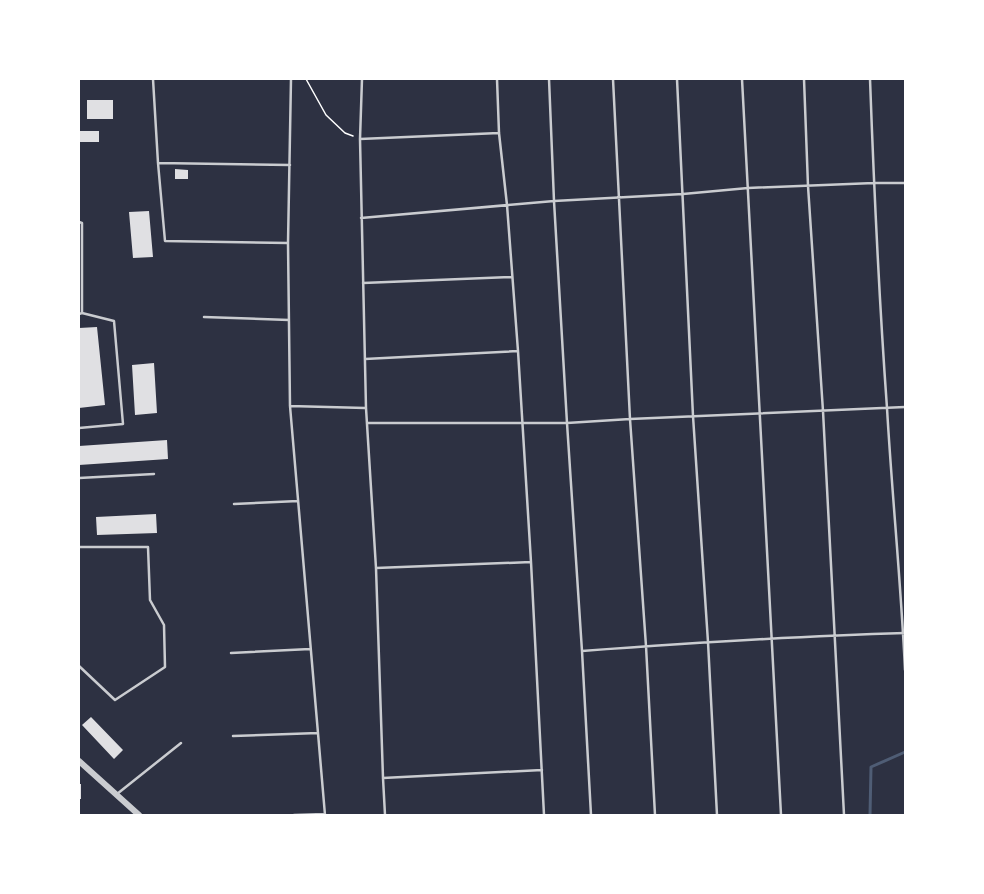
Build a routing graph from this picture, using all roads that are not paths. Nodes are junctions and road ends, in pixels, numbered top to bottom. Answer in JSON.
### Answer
{"nodes":[{"id":1,"x":153,"y":79,"type":"edge"},
{"id":2,"x":291,"y":79,"type":"edge"},
{"id":3,"x":362,"y":79,"type":"edge"},
{"id":4,"x":498,"y":79,"type":"edge"},
{"id":5,"x":549,"y":79,"type":"edge"},
{"id":6,"x":613,"y":79,"type":"edge"},
{"id":7,"x":677,"y":79,"type":"edge"},
{"id":8,"x":742,"y":79,"type":"edge"},
{"id":9,"x":804,"y":79,"type":"edge"},
{"id":10,"x":870,"y":79,"type":"edge"},
{"id":11,"x":499,"y":134,"type":"junction"},
{"id":12,"x":360,"y":139,"type":"junction"},
{"id":13,"x":158,"y":163,"type":"junction"},
{"id":14,"x":290,"y":165,"type":"junction"},
{"id":15,"x":874,"y":183,"type":"junction"},
{"id":16,"x":905,"y":183,"type":"edge"},
{"id":17,"x":808,"y":186,"type":"junction"},
{"id":18,"x":748,"y":188,"type":"junction"},
{"id":19,"x":683,"y":194,"type":"junction"},
{"id":20,"x":618,"y":198,"type":"junction"},
{"id":21,"x":554,"y":201,"type":"junction"},
{"id":22,"x":507,"y":205,"type":"junction"},
{"id":23,"x":361,"y":218,"type":"junction"},
{"id":24,"x":79,"y":222,"type":"edge"},
{"id":25,"x":288,"y":243,"type":"junction"},
{"id":26,"x":512,"y":277,"type":"junction"},
{"id":27,"x":363,"y":284,"type":"junction"},
{"id":28,"x":81,"y":313,"type":"edge"},
{"id":29,"x":204,"y":317,"type":"dead end"},
{"id":30,"x":289,"y":320,"type":"junction"},
{"id":31,"x":518,"y":351,"type":"junction"},
{"id":32,"x":364,"y":359,"type":"junction"},
{"id":33,"x":290,"y":406,"type":"junction"},
{"id":34,"x":886,"y":407,"type":"junction"},
{"id":35,"x":905,"y":407,"type":"edge"},
{"id":36,"x":366,"y":408,"type":"junction"},
{"id":37,"x":823,"y":411,"type":"junction"},
{"id":38,"x":760,"y":414,"type":"junction"},
{"id":39,"x":693,"y":416,"type":"junction"},
{"id":40,"x":630,"y":419,"type":"junction"},
{"id":41,"x":367,"y":423,"type":"junction"},
{"id":42,"x":522,"y":423,"type":"junction"},
{"id":43,"x":567,"y":423,"type":"junction"},
{"id":44,"x":79,"y":428,"type":"edge"},
{"id":45,"x":154,"y":474,"type":"dead end"},
{"id":46,"x":79,"y":478,"type":"edge"},
{"id":47,"x":298,"y":501,"type":"junction"},
{"id":48,"x":234,"y":504,"type":"dead end"},
{"id":49,"x":79,"y":547,"type":"edge"},
{"id":50,"x":531,"y":562,"type":"junction"},
{"id":51,"x":376,"y":568,"type":"junction"},
{"id":52,"x":904,"y":633,"type":"edge"},
{"id":53,"x":835,"y":635,"type":"junction"},
{"id":54,"x":771,"y":639,"type":"junction"},
{"id":55,"x":708,"y":642,"type":"junction"},
{"id":56,"x":646,"y":646,"type":"junction"},
{"id":57,"x":310,"y":649,"type":"junction"},
{"id":58,"x":582,"y":651,"type":"junction"},
{"id":59,"x":230,"y":653,"type":"dead end"},
{"id":60,"x":79,"y":666,"type":"edge"},
{"id":61,"x":905,"y":670,"type":"edge"},
{"id":62,"x":318,"y":733,"type":"junction"},
{"id":63,"x":233,"y":736,"type":"dead end"},
{"id":64,"x":181,"y":743,"type":"dead end"},
{"id":65,"x":79,"y":761,"type":"edge"},
{"id":66,"x":542,"y":770,"type":"junction"},
{"id":67,"x":382,"y":778,"type":"junction"},
{"id":68,"x":117,"y":795,"type":"junction"},
{"id":69,"x":324,"y":814,"type":"edge"},
{"id":70,"x":139,"y":815,"type":"edge"},
{"id":71,"x":294,"y":815,"type":"edge"},
{"id":72,"x":385,"y":815,"type":"edge"},
{"id":73,"x":544,"y":815,"type":"edge"},
{"id":74,"x":591,"y":815,"type":"edge"},
{"id":75,"x":655,"y":815,"type":"edge"},
{"id":76,"x":717,"y":815,"type":"edge"},
{"id":77,"x":782,"y":815,"type":"edge"},
{"id":78,"x":844,"y":815,"type":"edge"}],
"edges":[{"from":1,"to":13,"type":"lane"},
{"from":2,"to":14,"type":"lane"},
{"from":3,"to":12,"type":"lane"},
{"from":4,"to":11,"type":"lane"},
{"from":5,"to":21,"type":"lane"},
{"from":6,"to":20,"type":"lane"},
{"from":7,"to":19,"type":"lane"},
{"from":8,"to":18,"type":"lane"},
{"from":9,"to":17,"type":"lane"},
{"from":10,"to":15,"type":"lane"},
{"from":11,"to":12,"type":"lane"},
{"from":11,"to":22,"type":"lane"},
{"from":12,"to":23,"type":"lane"},
{"from":13,"to":14,"type":"lane"},
{"from":13,"to":25,"type":"lane"},
{"from":14,"to":25,"type":"lane"},
{"from":15,"to":16,"type":"lane"},
{"from":15,"to":17,"type":"lane"},
{"from":15,"to":34,"type":"lane"},
{"from":17,"to":18,"type":"lane"},
{"from":17,"to":37,"type":"lane"},
{"from":18,"to":19,"type":"lane"},
{"from":18,"to":38,"type":"lane"},
{"from":19,"to":20,"type":"lane"},
{"from":19,"to":39,"type":"lane"},
{"from":20,"to":21,"type":"lane"},
{"from":20,"to":40,"type":"lane"},
{"from":21,"to":22,"type":"lane"},
{"from":21,"to":43,"type":"lane"},
{"from":22,"to":23,"type":"lane"},
{"from":22,"to":26,"type":"lane"},
{"from":23,"to":27,"type":"lane"},
{"from":24,"to":28,"type":"lane"},
{"from":25,"to":30,"type":"lane"},
{"from":26,"to":27,"type":"lane"},
{"from":26,"to":31,"type":"lane"},
{"from":27,"to":32,"type":"lane"},
{"from":28,"to":44,"type":"lane"},
{"from":29,"to":30,"type":"lane"},
{"from":30,"to":33,"type":"lane"},
{"from":31,"to":32,"type":"lane"},
{"from":31,"to":42,"type":"lane"},
{"from":32,"to":36,"type":"lane"},
{"from":33,"to":36,"type":"lane"},
{"from":33,"to":47,"type":"lane"},
{"from":34,"to":35,"type":"lane"},
{"from":34,"to":37,"type":"lane"},
{"from":34,"to":52,"type":"lane"},
{"from":36,"to":41,"type":"lane"},
{"from":37,"to":38,"type":"lane"},
{"from":37,"to":53,"type":"lane"},
{"from":38,"to":39,"type":"lane"},
{"from":38,"to":54,"type":"lane"},
{"from":39,"to":40,"type":"lane"},
{"from":39,"to":55,"type":"lane"},
{"from":40,"to":43,"type":"lane"},
{"from":40,"to":56,"type":"lane"},
{"from":41,"to":42,"type":"lane"},
{"from":41,"to":51,"type":"lane"},
{"from":42,"to":43,"type":"lane"},
{"from":42,"to":50,"type":"lane"},
{"from":43,"to":58,"type":"lane"},
{"from":45,"to":46,"type":"lane"},
{"from":47,"to":48,"type":"lane"},
{"from":47,"to":57,"type":"lane"},
{"from":49,"to":60,"type":"lane"},
{"from":50,"to":51,"type":"lane"},
{"from":50,"to":66,"type":"lane"},
{"from":51,"to":67,"type":"lane"},
{"from":52,"to":53,"type":"lane"},
{"from":52,"to":61,"type":"lane"},
{"from":53,"to":54,"type":"lane"},
{"from":53,"to":78,"type":"lane"},
{"from":54,"to":55,"type":"lane"},
{"from":54,"to":77,"type":"lane"},
{"from":55,"to":56,"type":"lane"},
{"from":55,"to":76,"type":"lane"},
{"from":56,"to":58,"type":"lane"},
{"from":56,"to":75,"type":"lane"},
{"from":57,"to":59,"type":"lane"},
{"from":57,"to":62,"type":"lane"},
{"from":58,"to":74,"type":"lane"},
{"from":62,"to":63,"type":"lane"},
{"from":62,"to":69,"type":"lane"},
{"from":64,"to":68,"type":"lane"},
{"from":65,"to":68,"type":"street"},
{"from":66,"to":67,"type":"lane"},
{"from":66,"to":73,"type":"lane"},
{"from":67,"to":72,"type":"lane"},
{"from":68,"to":70,"type":"street"},
{"from":69,"to":71,"type":"lane"}]}
